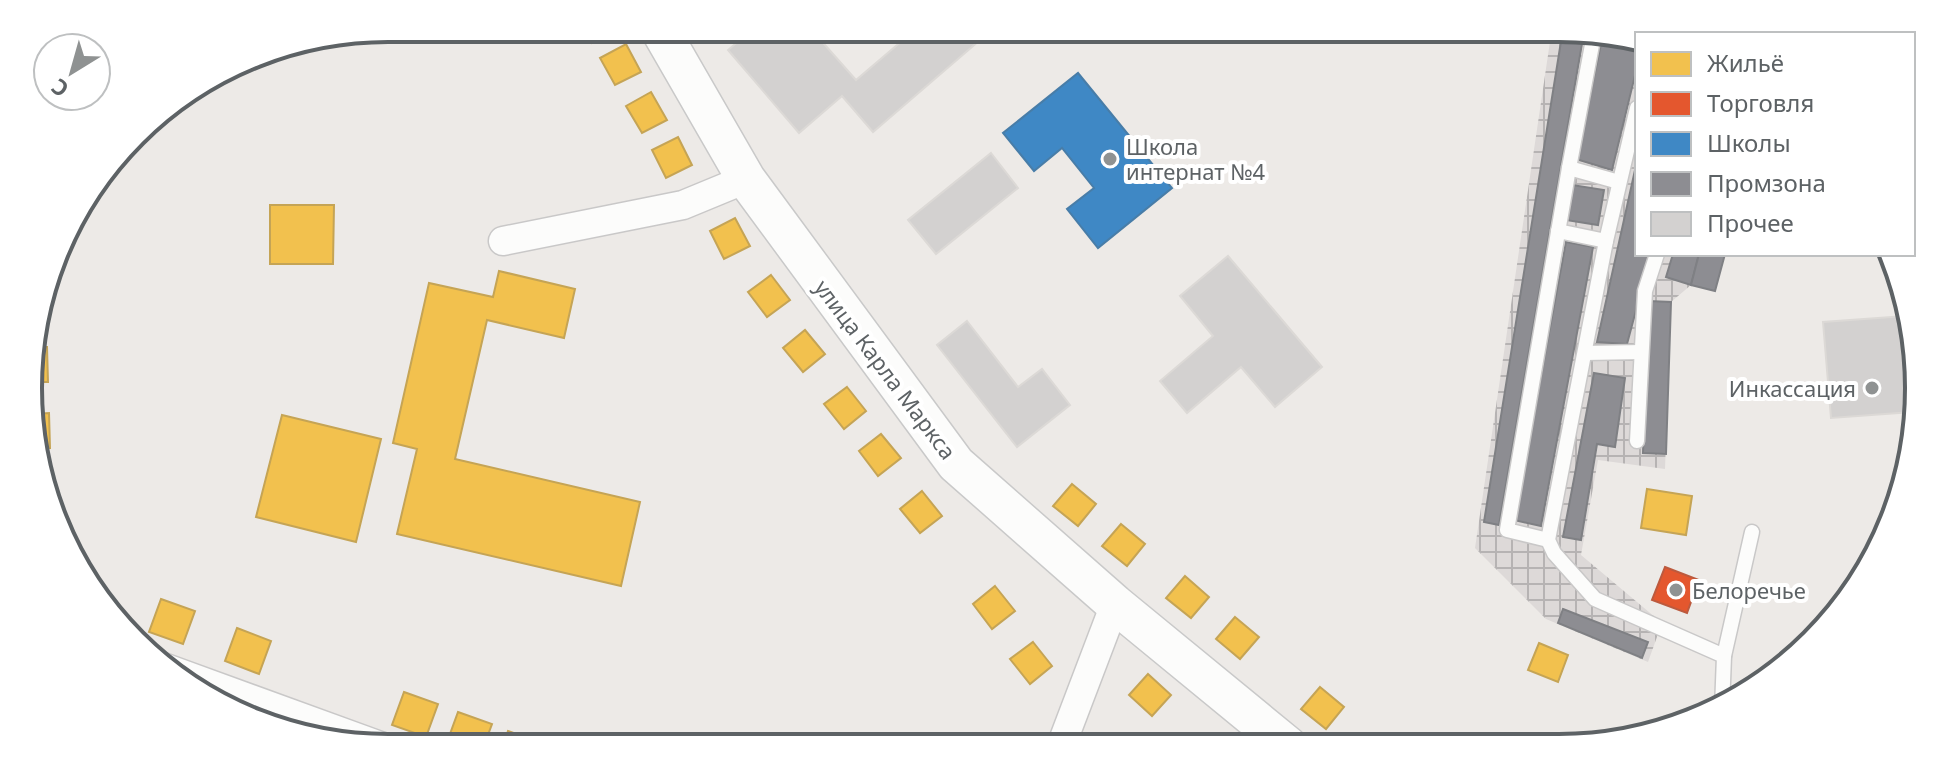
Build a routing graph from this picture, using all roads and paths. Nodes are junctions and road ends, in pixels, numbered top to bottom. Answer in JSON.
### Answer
{"nodes":[{"id":1,"x":667,"y":42,"type":"edge"},
{"id":2,"x":1592,"y":44,"type":"edge"},
{"id":3,"x":1635,"y":116,"type":"edge"},
{"id":4,"x":1569,"y":168,"type":"junction"},
{"id":5,"x":746,"y":179,"type":"junction"},
{"id":6,"x":1619,"y":182,"type":"junction"},
{"id":7,"x":1558,"y":231,"type":"junction"},
{"id":8,"x":503,"y":241,"type":"dead end"},
{"id":9,"x":1606,"y":241,"type":"junction"},
{"id":10,"x":1656,"y":256,"type":"edge"},
{"id":11,"x":1641,"y":352,"type":"junction"},
{"id":12,"x":1585,"y":353,"type":"junction"},
{"id":13,"x":1637,"y":441,"type":"dead end"},
{"id":14,"x":1752,"y":532,"type":"dead end"},
{"id":15,"x":1548,"y":540,"type":"junction"},
{"id":16,"x":1115,"y":604,"type":"junction"},
{"id":17,"x":1724,"y":656,"type":"junction"},
{"id":18,"x":207,"y":683,"type":"edge"},
{"id":19,"x":1723,"y":693,"type":"edge"},
{"id":20,"x":335,"y":730,"type":"edge"},
{"id":21,"x":1066,"y":734,"type":"edge"},
{"id":22,"x":1273,"y":734,"type":"edge"}],
"edges":[{"from":1,"to":5,"type":"street","name":"улица Карла Маркса"},
{"from":2,"to":4,"type":"lane"},
{"from":3,"to":6,"type":"lane"},
{"from":4,"to":6,"type":"lane"},
{"from":4,"to":7,"type":"lane"},
{"from":5,"to":8,"type":"street"},
{"from":5,"to":16,"type":"street","name":"улица Карла Маркса"},
{"from":6,"to":9,"type":"lane"},
{"from":7,"to":9,"type":"lane"},
{"from":7,"to":15,"type":"lane"},
{"from":9,"to":12,"type":"lane"},
{"from":10,"to":11,"type":"lane"},
{"from":11,"to":12,"type":"lane"},
{"from":11,"to":13,"type":"lane"},
{"from":12,"to":15,"type":"lane"},
{"from":14,"to":17,"type":"lane"},
{"from":15,"to":17,"type":"lane"},
{"from":16,"to":21,"type":"street"},
{"from":16,"to":22,"type":"street","name":"улица Карла Маркса"},
{"from":17,"to":19,"type":"lane"},
{"from":18,"to":20,"type":"street"}]}
